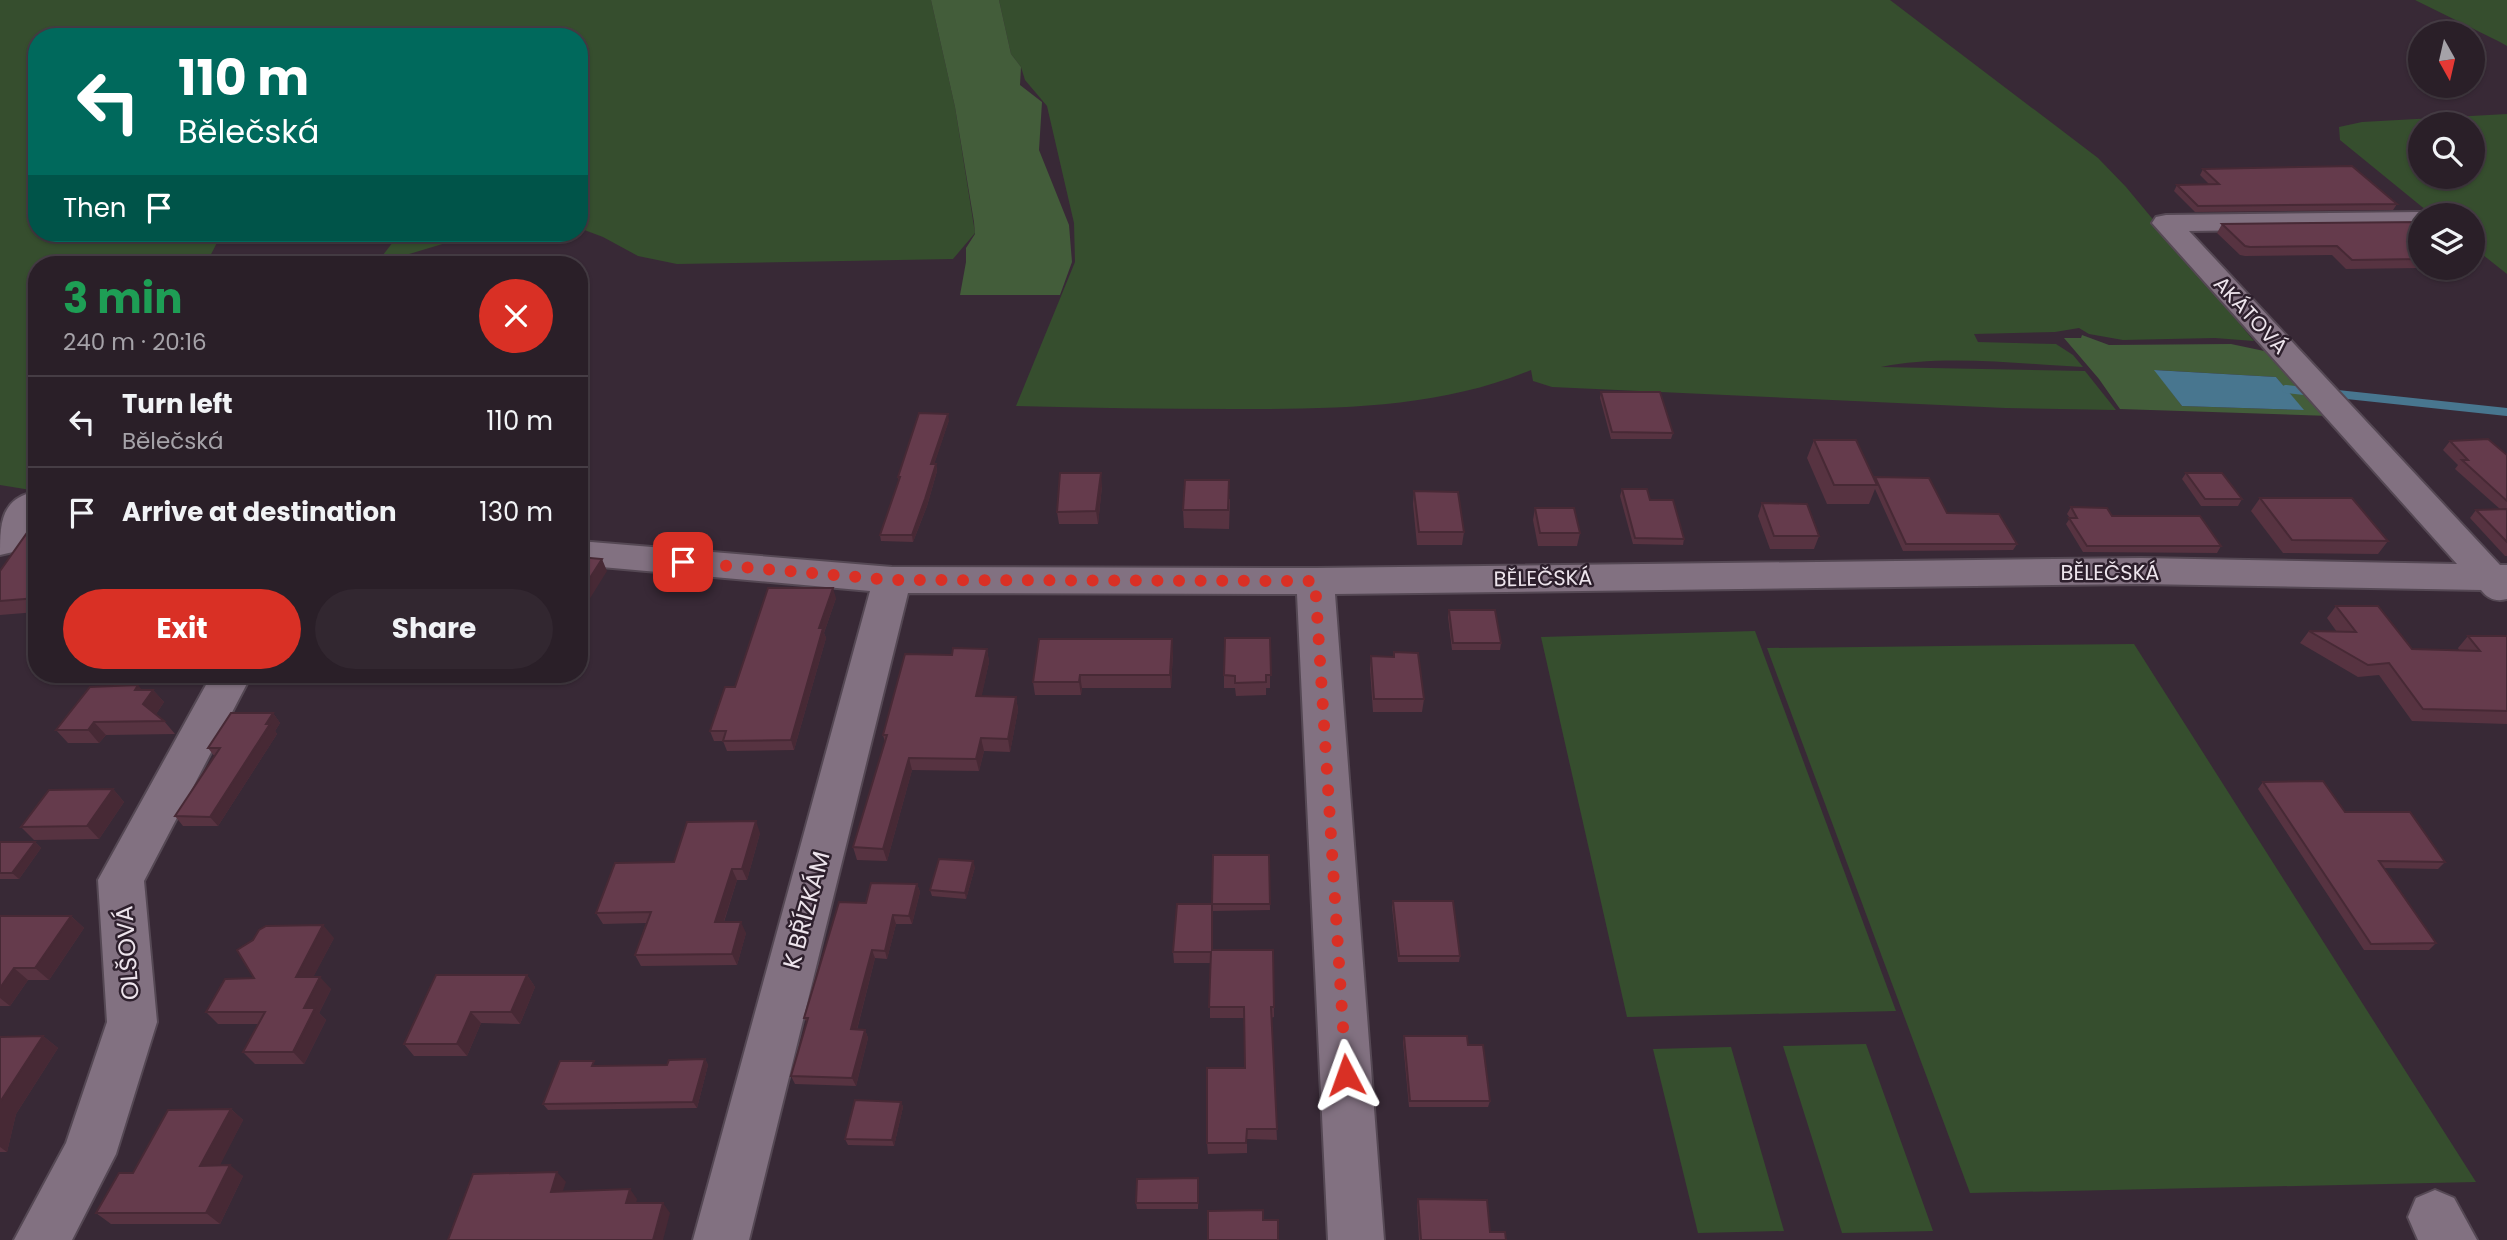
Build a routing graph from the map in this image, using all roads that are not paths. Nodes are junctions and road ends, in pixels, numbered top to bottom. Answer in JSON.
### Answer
{"nodes":[{"id":1,"x":2408,"y":220,"type":"edge"},
{"id":2,"x":28,"y":507,"type":"edge"},
{"id":3,"x":0,"y":543,"type":"edge"},
{"id":4,"x":588,"y":554,"type":"edge"},
{"id":5,"x":892,"y":580,"type":"junction"},
{"id":6,"x":1315,"y":581,"type":"junction"},
{"id":7,"x":2502,"y":584,"type":"edge"},
{"id":8,"x":227,"y":683,"type":"edge"},
{"id":9,"x":42,"y":1240,"type":"edge"},
{"id":10,"x":721,"y":1240,"type":"edge"},
{"id":11,"x":1356,"y":1240,"type":"edge"}],
"edges":[{"from":1,"to":7,"type":"street","name":"AKÁTOVÁ"},
{"from":2,"to":3,"type":"street"},
{"from":4,"to":5,"type":"street","name":"BĚLEČSKÁ"},
{"from":5,"to":6,"type":"street","name":"BĚLEČSKÁ"},
{"from":5,"to":10,"type":"street","name":"K BŘÍZKÁM"},
{"from":6,"to":7,"type":"street","name":"BĚLEČSKÁ"},
{"from":6,"to":11,"type":"street"},
{"from":8,"to":9,"type":"street","name":"OLŠOVÁ"}]}
